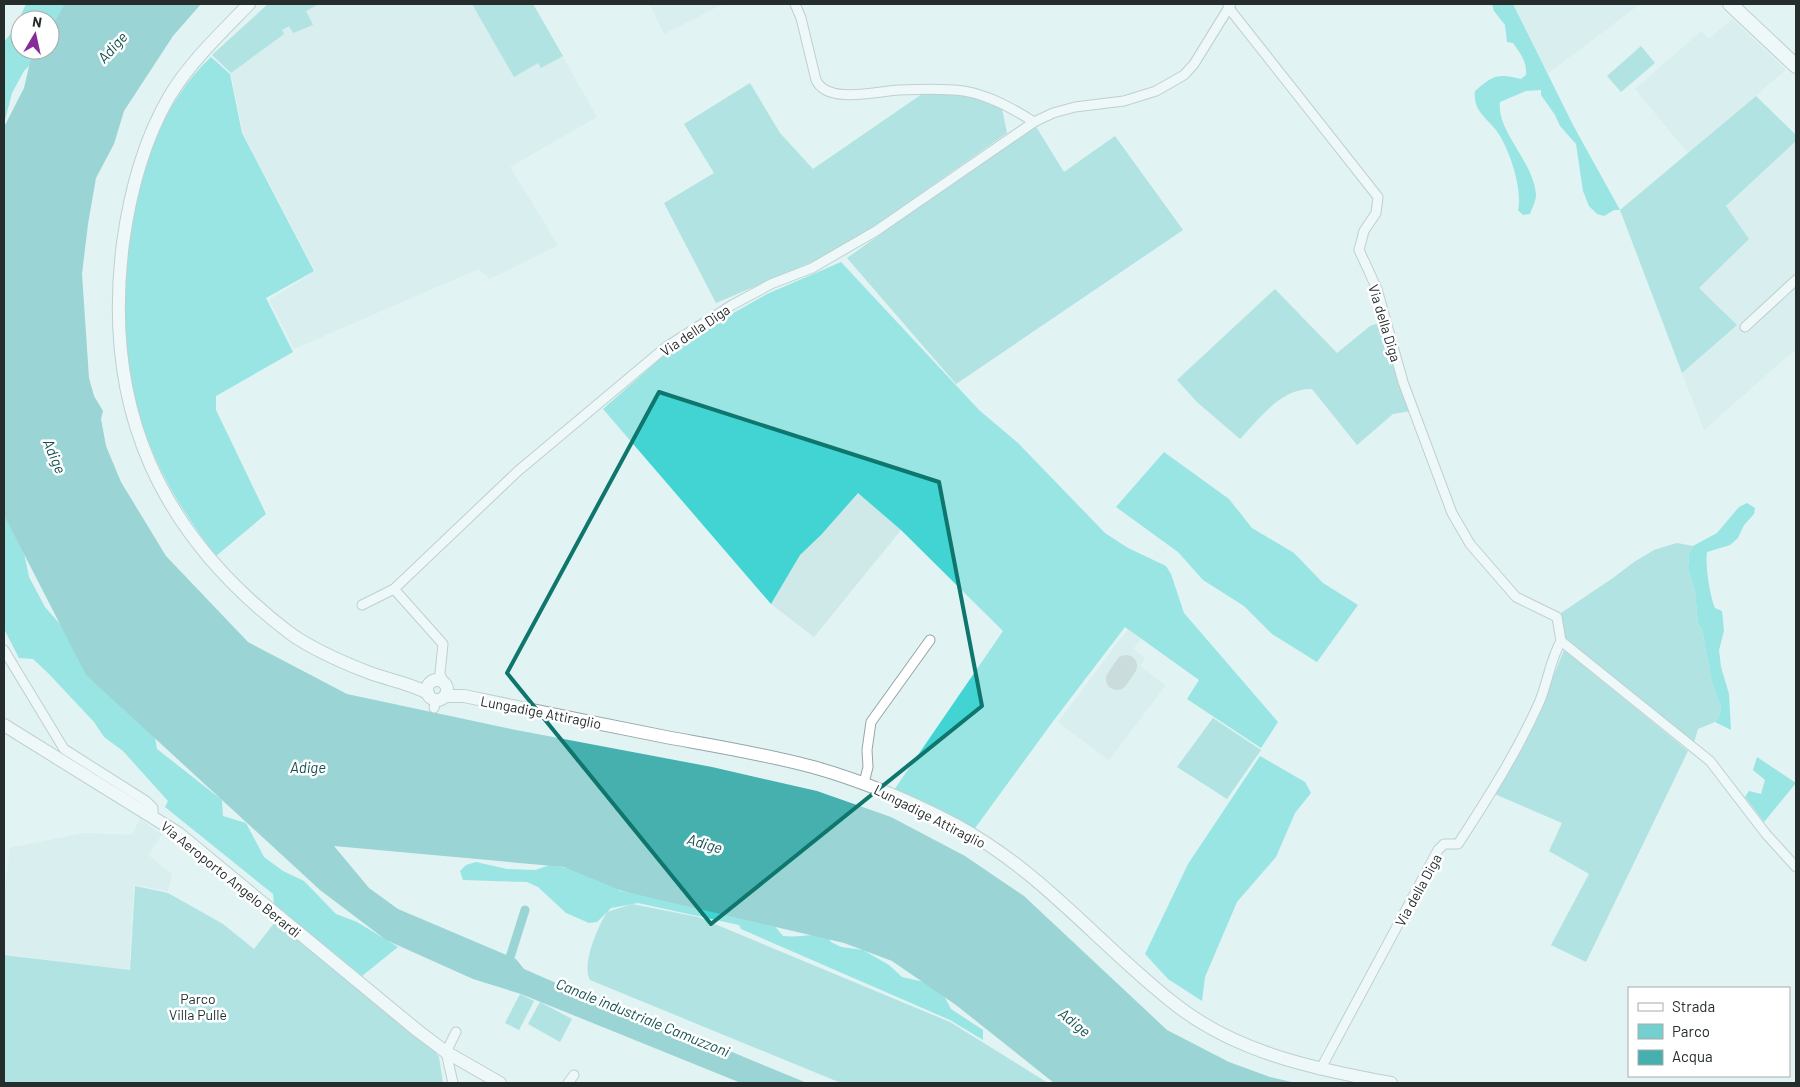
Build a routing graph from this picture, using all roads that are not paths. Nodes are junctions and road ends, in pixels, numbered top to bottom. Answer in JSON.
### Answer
{"nodes":[{"id":1,"x":249,"y":4,"type":"edge"},
{"id":2,"x":795,"y":4,"type":"edge"},
{"id":3,"x":1730,"y":4,"type":"edge"},
{"id":4,"x":1230,"y":5,"type":"edge"},
{"id":5,"x":1796,"y":66,"type":"edge"},
{"id":6,"x":1034,"y":122,"type":"junction"},
{"id":7,"x":1796,"y":280,"type":"edge"},
{"id":8,"x":1744,"y":326,"type":"dead end"},
{"id":9,"x":394,"y":589,"type":"junction"},
{"id":10,"x":362,"y":605,"type":"dead end"},
{"id":11,"x":930,"y":640,"type":"dead end"},
{"id":12,"x":1561,"y":641,"type":"junction"},
{"id":13,"x":4,"y":650,"type":"edge"},
{"id":14,"x":437,"y":689,"type":"junction"},
{"id":15,"x":4,"y":725,"type":"edge"},
{"id":16,"x":864,"y":783,"type":"junction"},
{"id":17,"x":152,"y":817,"type":"junction"},
{"id":18,"x":1796,"y":867,"type":"edge"},
{"id":19,"x":456,"y":1032,"type":"dead end"},
{"id":20,"x":446,"y":1052,"type":"junction"},
{"id":21,"x":1320,"y":1070,"type":"junction"},
{"id":22,"x":574,"y":1075,"type":"dead end"},
{"id":23,"x":453,"y":1083,"type":"edge"},
{"id":24,"x":500,"y":1083,"type":"edge"},
{"id":25,"x":568,"y":1083,"type":"edge"},
{"id":26,"x":1391,"y":1083,"type":"edge"}],
"edges":[{"from":1,"to":14,"type":"street","name":"Lungadige Attiraglio"},
{"from":2,"to":6,"type":"street"},
{"from":3,"to":5,"type":"main road"},
{"from":4,"to":6,"type":"street","name":"Via della Diga"},
{"from":4,"to":12,"type":"street","name":"Via della Diga"},
{"from":6,"to":9,"type":"street","name":"Via della Diga"},
{"from":7,"to":8,"type":"street"},
{"from":9,"to":10,"type":"street","name":"Via della Diga"},
{"from":9,"to":14,"type":"street"},
{"from":11,"to":16,"type":"street"},
{"from":12,"to":18,"type":"street"},
{"from":12,"to":21,"type":"street","name":"Via della Diga"},
{"from":13,"to":17,"type":"street"},
{"from":14,"to":16,"type":"street","name":"Lungadige Attiraglio"},
{"from":15,"to":17,"type":"street","name":"Via Aeroporto Angelo Berardi"},
{"from":16,"to":21,"type":"street","name":"Lungadige Attiraglio"},
{"from":17,"to":20,"type":"street","name":"Via Aeroporto Angelo Berardi"},
{"from":19,"to":20,"type":"street"},
{"from":20,"to":23,"type":"street"},
{"from":20,"to":24,"type":"street","name":"Via Aeroporto Angelo Berardi"},
{"from":21,"to":26,"type":"street","name":"Lungadige Attiraglio"},
{"from":22,"to":25,"type":"street"}]}
